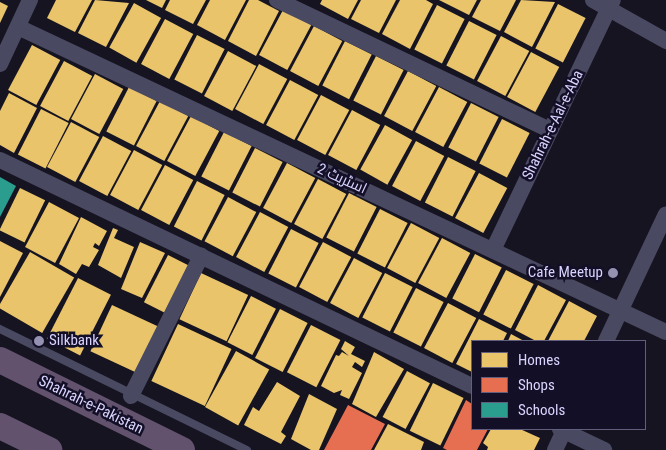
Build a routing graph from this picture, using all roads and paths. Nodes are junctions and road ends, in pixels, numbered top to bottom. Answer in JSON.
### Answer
{"nodes":[{"id":1,"x":30,"y":0,"type":"edge"},
{"id":2,"x":277,"y":0,"type":"edge"},
{"id":3,"x":593,"y":0,"type":"edge"},
{"id":4,"x":611,"y":4,"type":"edge"},
{"id":5,"x":18,"y":27,"type":"junction"},
{"id":6,"x":666,"y":40,"type":"edge"},
{"id":7,"x":0,"y":64,"type":"edge"},
{"id":8,"x":550,"y":130,"type":"junction"},
{"id":9,"x":0,"y":160,"type":"edge"},
{"id":10,"x":666,"y":214,"type":"edge"},
{"id":11,"x":493,"y":250,"type":"junction"},
{"id":12,"x":201,"y":256,"type":"junction"},
{"id":13,"x":620,"y":310,"type":"junction"},
{"id":14,"x":0,"y":329,"type":"edge"},
{"id":15,"x":666,"y":332,"type":"edge"},
{"id":16,"x":606,"y":340,"type":"edge"},
{"id":17,"x":0,"y":360,"type":"edge"},
{"id":18,"x":471,"y":386,"type":"edge"},
{"id":19,"x":132,"y":396,"type":"junction"},
{"id":20,"x":0,"y":426,"type":"edge"},
{"id":21,"x":563,"y":430,"type":"edge"},
{"id":22,"x":565,"y":430,"type":"edge"},
{"id":23,"x":49,"y":450,"type":"edge"},
{"id":24,"x":182,"y":450,"type":"edge"},
{"id":25,"x":247,"y":450,"type":"edge"},
{"id":26,"x":555,"y":450,"type":"edge"},
{"id":27,"x":604,"y":450,"type":"edge"}],
"edges":[{"from":1,"to":5,"type":"street"},
{"from":2,"to":8,"type":"street"},
{"from":3,"to":4,"type":"street"},
{"from":4,"to":6,"type":"street"},
{"from":4,"to":8,"type":"street","name":"Shahrah-e-Aal-e-Aba"},
{"from":5,"to":7,"type":"street"},
{"from":5,"to":11,"type":"street","name":"اسٹریٹ 2"},
{"from":8,"to":11,"type":"street","name":"Shahrah-e-Aal-e-Aba"},
{"from":9,"to":12,"type":"street"},
{"from":10,"to":13,"type":"street"},
{"from":11,"to":13,"type":"street","name":"اسٹریٹ 2"},
{"from":12,"to":18,"type":"street"},
{"from":12,"to":19,"type":"street"},
{"from":13,"to":15,"type":"street","name":"اسٹریٹ 2"},
{"from":13,"to":16,"type":"street"},
{"from":14,"to":19,"type":"lane"},
{"from":17,"to":24,"type":"highway","name":"Shahrah-e-Pakistan"},
{"from":19,"to":25,"type":"lane"},
{"from":20,"to":23,"type":"highway"},
{"from":21,"to":26,"type":"street"},
{"from":22,"to":27,"type":"street"}]}
